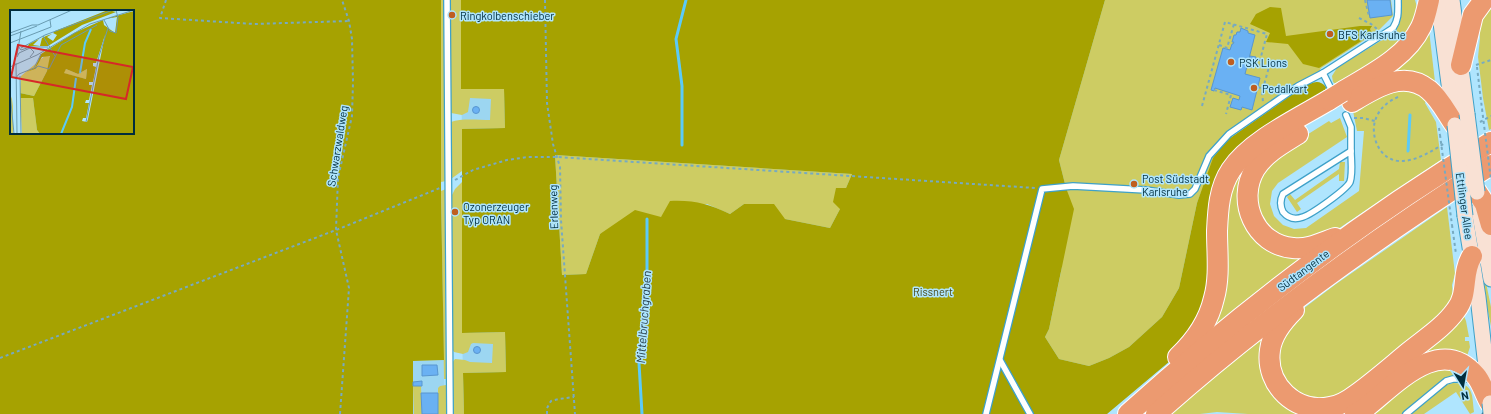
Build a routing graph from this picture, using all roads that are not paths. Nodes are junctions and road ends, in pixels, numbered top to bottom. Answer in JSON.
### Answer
{"nodes":[{"id":1,"x":447,"y":0,"type":"edge"},
{"id":2,"x":1398,"y":0,"type":"edge"},
{"id":3,"x":1429,"y":0,"type":"edge"},
{"id":4,"x":1438,"y":0,"type":"edge"},
{"id":5,"x":1452,"y":0,"type":"edge"},
{"id":6,"x":1484,"y":0,"type":"edge"},
{"id":7,"x":1469,"y":65,"type":"junction"},
{"id":8,"x":1323,"y":73,"type":"junction"},
{"id":9,"x":1340,"y":104,"type":"junction"},
{"id":10,"x":1455,"y":124,"type":"junction"},
{"id":11,"x":1491,"y":142,"type":"edge"},
{"id":12,"x":1351,"y":151,"type":"junction"},
{"id":13,"x":1491,"y":165,"type":"edge"},
{"id":14,"x":1483,"y":196,"type":"edge"},
{"id":15,"x":1491,"y":225,"type":"edge"},
{"id":16,"x":1362,"y":226,"type":"junction"},
{"id":17,"x":1472,"y":256,"type":"junction"},
{"id":18,"x":1491,"y":279,"type":"edge"},
{"id":19,"x":1309,"y":288,"type":"junction"},
{"id":20,"x":1000,"y":360,"type":"junction"},
{"id":21,"x":1468,"y":374,"type":"junction"},
{"id":22,"x":1154,"y":390,"type":"junction"},
{"id":23,"x":1490,"y":408,"type":"edge"},
{"id":24,"x":450,"y":414,"type":"edge"},
{"id":25,"x":986,"y":414,"type":"edge"},
{"id":26,"x":1030,"y":414,"type":"edge"},
{"id":27,"x":1128,"y":414,"type":"edge"},
{"id":28,"x":1156,"y":414,"type":"edge"},
{"id":29,"x":1355,"y":414,"type":"edge"},
{"id":30,"x":1406,"y":414,"type":"edge"}],
"edges":[{"from":1,"to":24,"type":"lane"},
{"from":2,"to":8,"type":"lane"},
{"from":3,"to":9,"type":"highway"},
{"from":4,"to":10,"type":"main road","name":"Ettlinger Allee"},
{"from":5,"to":7,"type":"main road","name":"Ettlinger Allee"},
{"from":6,"to":7,"type":"highway"},
{"from":7,"to":10,"type":"main road","name":"Ettlinger Allee"},
{"from":8,"to":9,"type":"lane"},
{"from":8,"to":20,"type":"lane"},
{"from":9,"to":10,"type":"highway"},
{"from":9,"to":12,"type":"lane"},
{"from":9,"to":16,"type":"highway"},
{"from":9,"to":22,"type":"highway"},
{"from":10,"to":14,"type":"main road","name":"Ettlinger Allee","bridge":true},
{"from":10,"to":17,"type":"main road","name":"Ettlinger Allee","bridge":true},
{"from":11,"to":16,"type":"highway","name":"Südtangente"},
{"from":12,"to":12,"type":"lane"},
{"from":13,"to":19,"type":"highway","name":"Südtangente"},
{"from":14,"to":15,"type":"highway"},
{"from":14,"to":18,"type":"main road","name":"Ettlinger Allee"},
{"from":16,"to":22,"type":"highway","name":"Südtangente"},
{"from":17,"to":19,"type":"highway"},
{"from":17,"to":23,"type":"main road","name":"Ettlinger Allee"},
{"from":19,"to":28,"type":"highway","name":"Südtangente"},
{"from":20,"to":25,"type":"lane"},
{"from":20,"to":26,"type":"lane"},
{"from":21,"to":23,"type":"highway"},
{"from":21,"to":29,"type":"highway"},
{"from":21,"to":30,"type":"lane"},
{"from":22,"to":27,"type":"highway","name":"Südtangente"}]}
